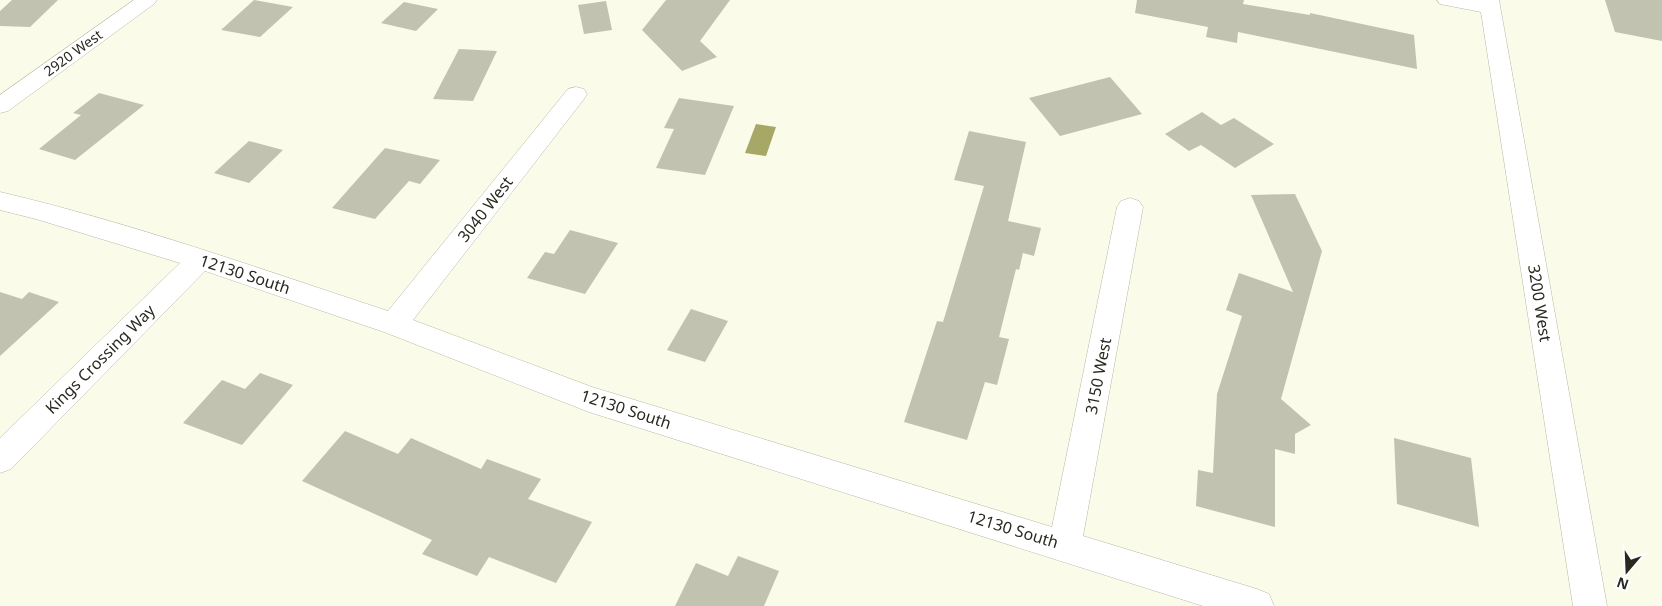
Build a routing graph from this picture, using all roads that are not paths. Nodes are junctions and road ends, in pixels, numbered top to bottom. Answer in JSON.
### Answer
{"nodes":[{"id":1,"x":147,"y":0,"type":"edge"},
{"id":2,"x":1447,"y":0,"type":"edge"},
{"id":3,"x":1490,"y":4,"type":"edge"},
{"id":4,"x":576,"y":94,"type":"dead end"},
{"id":5,"x":0,"y":106,"type":"edge"},
{"id":6,"x":0,"y":201,"type":"edge"},
{"id":7,"x":1130,"y":207,"type":"dead end"},
{"id":8,"x":200,"y":259,"type":"junction"},
{"id":9,"x":394,"y":324,"type":"junction"},
{"id":10,"x":0,"y":458,"type":"edge"},
{"id":11,"x":1065,"y":545,"type":"junction"},
{"id":12,"x":1257,"y":606,"type":"edge"},
{"id":13,"x":1590,"y":606,"type":"edge"}],
"edges":[{"from":1,"to":5,"type":"street","name":"2920 West"},
{"from":2,"to":3,"type":"street"},
{"from":3,"to":13,"type":"street","name":"3200 West"},
{"from":4,"to":9,"type":"street","name":"3040 West"},
{"from":6,"to":8,"type":"street","name":"12130 South"},
{"from":7,"to":11,"type":"street","name":"3150 West"},
{"from":8,"to":9,"type":"street","name":"12130 South"},
{"from":8,"to":10,"type":"street","name":"Kings Crossing Way"},
{"from":9,"to":11,"type":"street","name":"12130 South"},
{"from":11,"to":12,"type":"street","name":"12130 South"}]}
